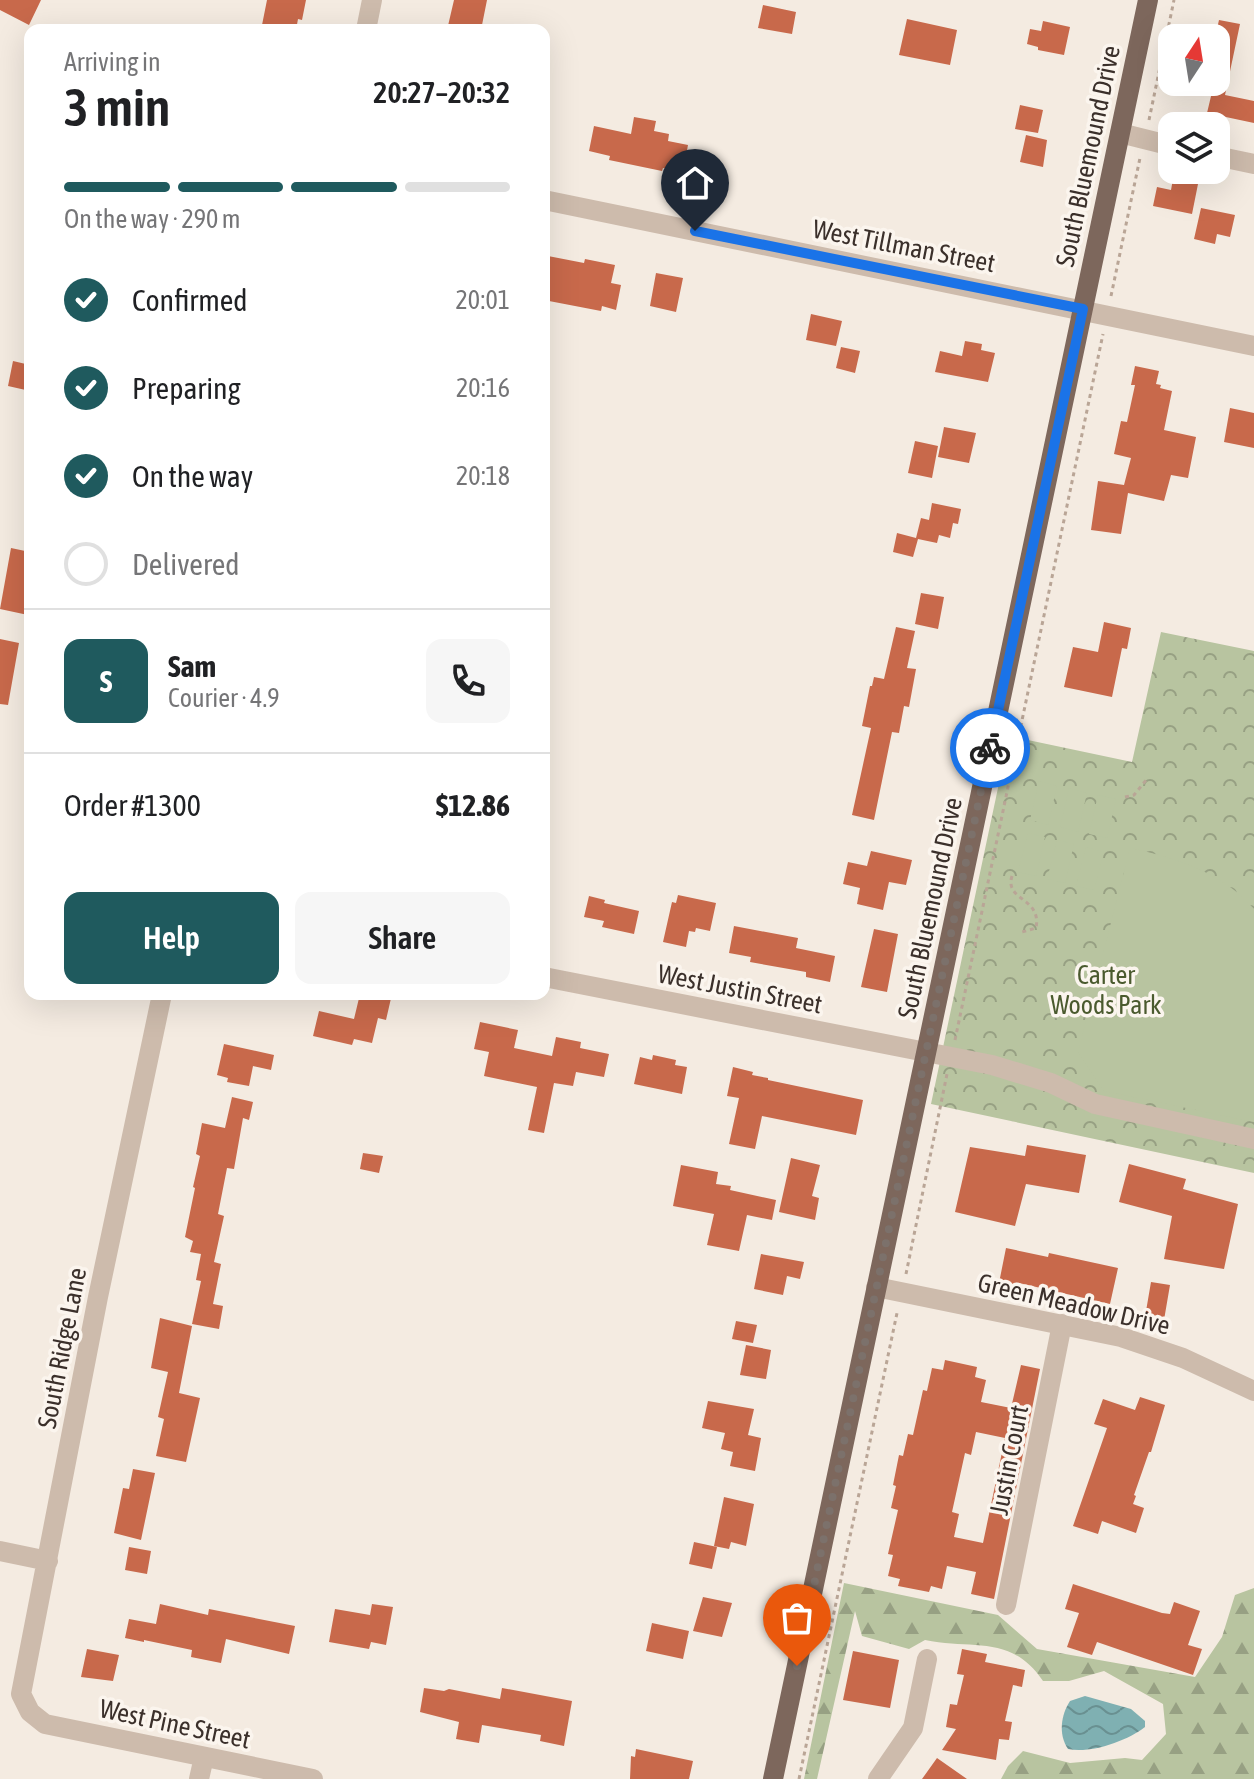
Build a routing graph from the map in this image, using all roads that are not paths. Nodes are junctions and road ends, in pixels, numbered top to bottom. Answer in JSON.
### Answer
{"nodes":[{"id":1,"x":372,"y":0,"type":"edge"},
{"id":2,"x":1148,"y":0,"type":"edge"},
{"id":3,"x":367,"y":24,"type":"edge"},
{"id":4,"x":1120,"y":133,"type":"junction"},
{"id":5,"x":1158,"y":142,"type":"edge"},
{"id":6,"x":1230,"y":159,"type":"edge"},
{"id":7,"x":1254,"y":164,"type":"edge"},
{"id":8,"x":550,"y":201,"type":"edge"},
{"id":9,"x":1083,"y":309,"type":"junction"},
{"id":10,"x":1254,"y":346,"type":"edge"},
{"id":11,"x":550,"y":978,"type":"edge"},
{"id":12,"x":161,"y":1000,"type":"edge"},
{"id":13,"x":926,"y":1053,"type":"junction"},
{"id":14,"x":1254,"y":1139,"type":"edge"},
{"id":15,"x":876,"y":1287,"type":"junction"},
{"id":16,"x":1062,"y":1324,"type":"junction"},
{"id":17,"x":1254,"y":1391,"type":"edge"},
{"id":18,"x":0,"y":1551,"type":"edge"},
{"id":19,"x":48,"y":1561,"type":"junction"},
{"id":20,"x":1006,"y":1605,"type":"dead end"},
{"id":21,"x":927,"y":1659,"type":"dead end"},
{"id":22,"x":30,"y":1712,"type":"joint"},
{"id":23,"x":204,"y":1757,"type":"junction"},
{"id":24,"x":199,"y":1779,"type":"edge"},
{"id":25,"x":313,"y":1779,"type":"edge"},
{"id":26,"x":773,"y":1779,"type":"edge"},
{"id":27,"x":878,"y":1779,"type":"edge"}],
"edges":[{"from":1,"to":3,"type":"street"},
{"from":2,"to":4,"type":"main road","name":"South Bluemound Drive"},
{"from":4,"to":5,"type":"street"},
{"from":4,"to":9,"type":"main road","name":"South Bluemound Drive"},
{"from":6,"to":7,"type":"street"},
{"from":8,"to":9,"type":"street","name":"West Tillman Street"},
{"from":9,"to":10,"type":"street","name":"West Tillman Street"},
{"from":9,"to":13,"type":"main road","name":"South Bluemound Drive"},
{"from":11,"to":13,"type":"street","name":"West Justin Street"},
{"from":12,"to":19,"type":"street","name":"South Ridge Lane"},
{"from":13,"to":14,"type":"street","name":"West Justin Street"},
{"from":13,"to":15,"type":"main road","name":"South Bluemound Drive"},
{"from":15,"to":16,"type":"street","name":"Green Meadow Drive"},
{"from":15,"to":26,"type":"main road","name":"South Bluemound Drive"},
{"from":16,"to":17,"type":"street","name":"Green Meadow Drive"},
{"from":16,"to":20,"type":"street","name":"Justin Court"},
{"from":18,"to":19,"type":"street"},
{"from":19,"to":22,"type":"street","name":"South Ridge Lane"},
{"from":21,"to":27,"type":"street"},
{"from":22,"to":23,"type":"street","name":"West Pine Street"},
{"from":23,"to":24,"type":"street"},
{"from":23,"to":25,"type":"street","name":"West Pine Street"}]}
